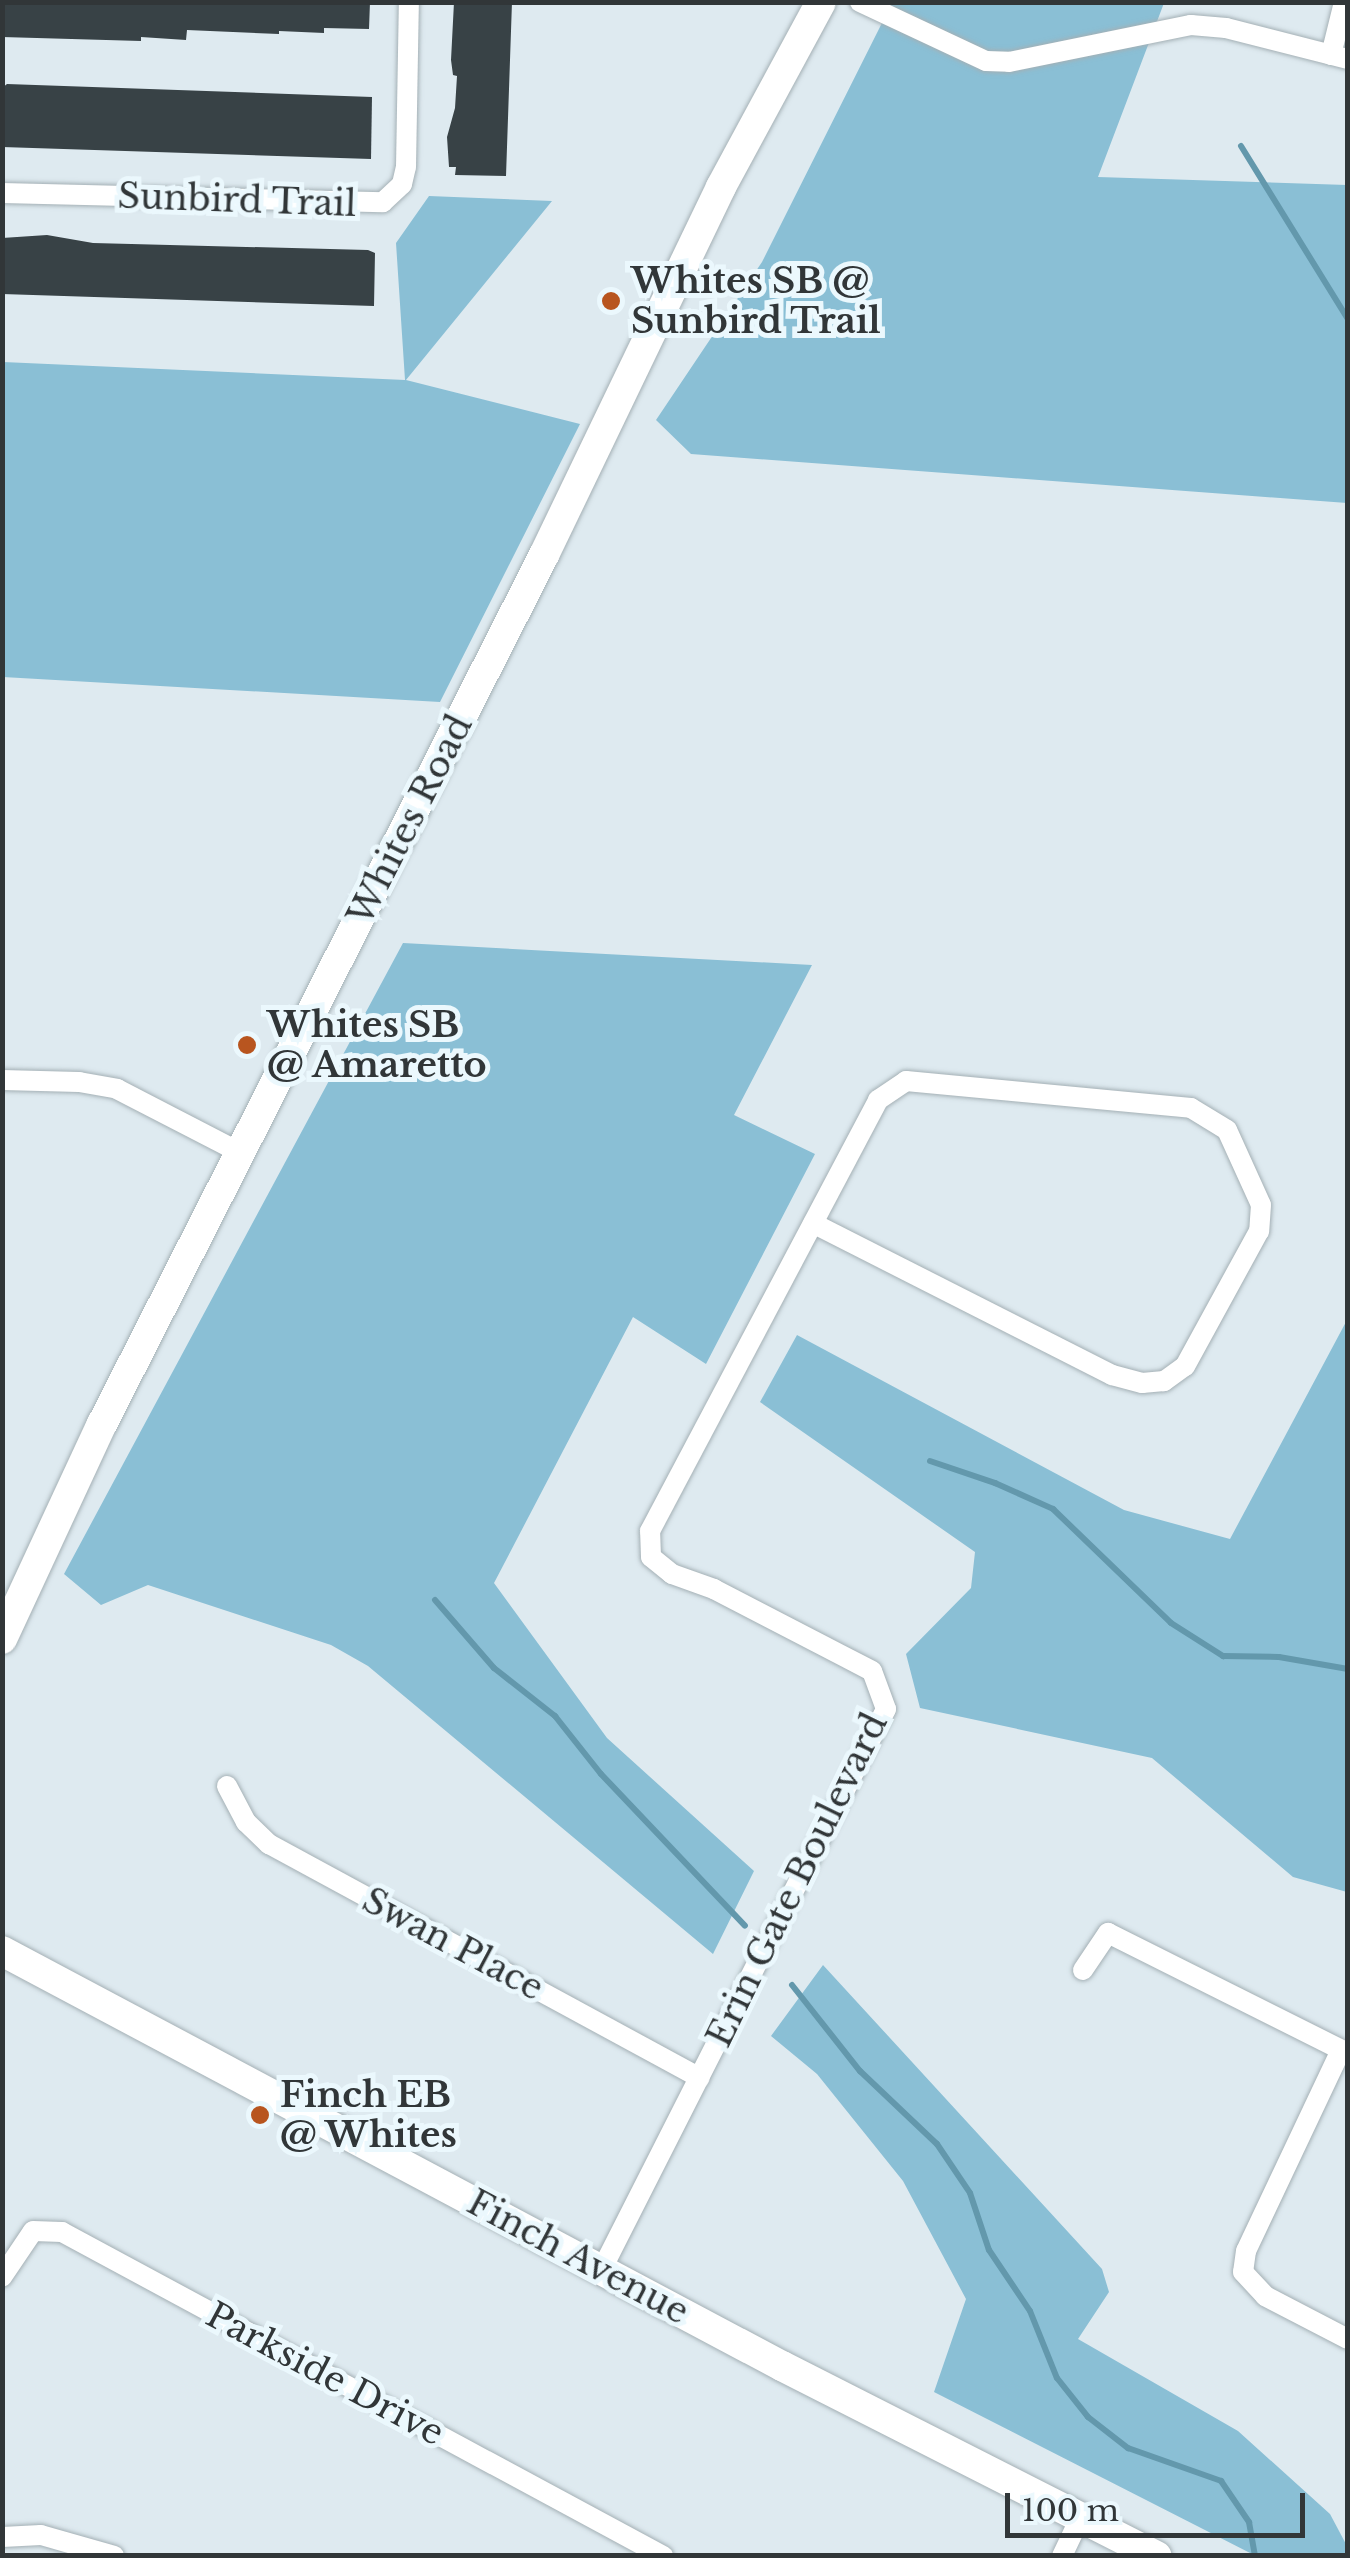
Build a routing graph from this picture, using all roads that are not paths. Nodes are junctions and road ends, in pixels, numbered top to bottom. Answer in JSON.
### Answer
{"nodes":[{"id":1,"x":409,"y":2,"type":"edge"},
{"id":2,"x":821,"y":2,"type":"edge"},
{"id":3,"x":860,"y":2,"type":"edge"},
{"id":4,"x":1344,"y":2,"type":"edge"},
{"id":5,"x":1339,"y":57,"type":"edge"},
{"id":6,"x":2,"y":193,"type":"edge"},
{"id":7,"x":2,"y":1080,"type":"edge"},
{"id":8,"x":239,"y":1152,"type":"junction"},
{"id":9,"x":813,"y":1224,"type":"junction"},
{"id":10,"x":2,"y":1639,"type":"edge"},
{"id":11,"x":227,"y":1786,"type":"dead end"},
{"id":12,"x":2,"y":1951,"type":"edge"},
{"id":13,"x":1083,"y":1970,"type":"dead end"},
{"id":14,"x":1344,"y":2051,"type":"edge"},
{"id":15,"x":700,"y":2078,"type":"junction"},
{"id":16,"x":602,"y":2268,"type":"junction"},
{"id":17,"x":2,"y":2277,"type":"edge"},
{"id":18,"x":1348,"y":2339,"type":"edge"},
{"id":19,"x":1081,"y":2516,"type":"junction"},
{"id":20,"x":2,"y":2537,"type":"edge"},
{"id":21,"x":114,"y":2556,"type":"edge"},
{"id":22,"x":663,"y":2556,"type":"edge"},
{"id":23,"x":1062,"y":2556,"type":"edge"},
{"id":24,"x":1157,"y":2556,"type":"edge"}],
"edges":[{"from":1,"to":6,"type":"street","name":"Sunbird Trail"},
{"from":2,"to":8,"type":"main road","name":"Whites Road"},
{"from":3,"to":5,"type":"street"},
{"from":4,"to":5,"type":"street"},
{"from":7,"to":8,"type":"street"},
{"from":8,"to":10,"type":"main road","name":"Whites Road"},
{"from":9,"to":9,"type":"street","name":"Erin Gate Boulevard"},
{"from":9,"to":15,"type":"street","name":"Erin Gate Boulevard"},
{"from":11,"to":15,"type":"street","name":"Swan Place"},
{"from":12,"to":16,"type":"main road","name":"Finch Avenue"},
{"from":13,"to":14,"type":"street"},
{"from":14,"to":18,"type":"street"},
{"from":15,"to":16,"type":"street","name":"Erin Gate Boulevard"},
{"from":16,"to":19,"type":"main road","name":"Finch Avenue"},
{"from":17,"to":22,"type":"street","name":"Parkside Drive"},
{"from":19,"to":23,"type":"street"},
{"from":19,"to":24,"type":"main road","name":"Finch Avenue"},
{"from":20,"to":21,"type":"street"}]}
